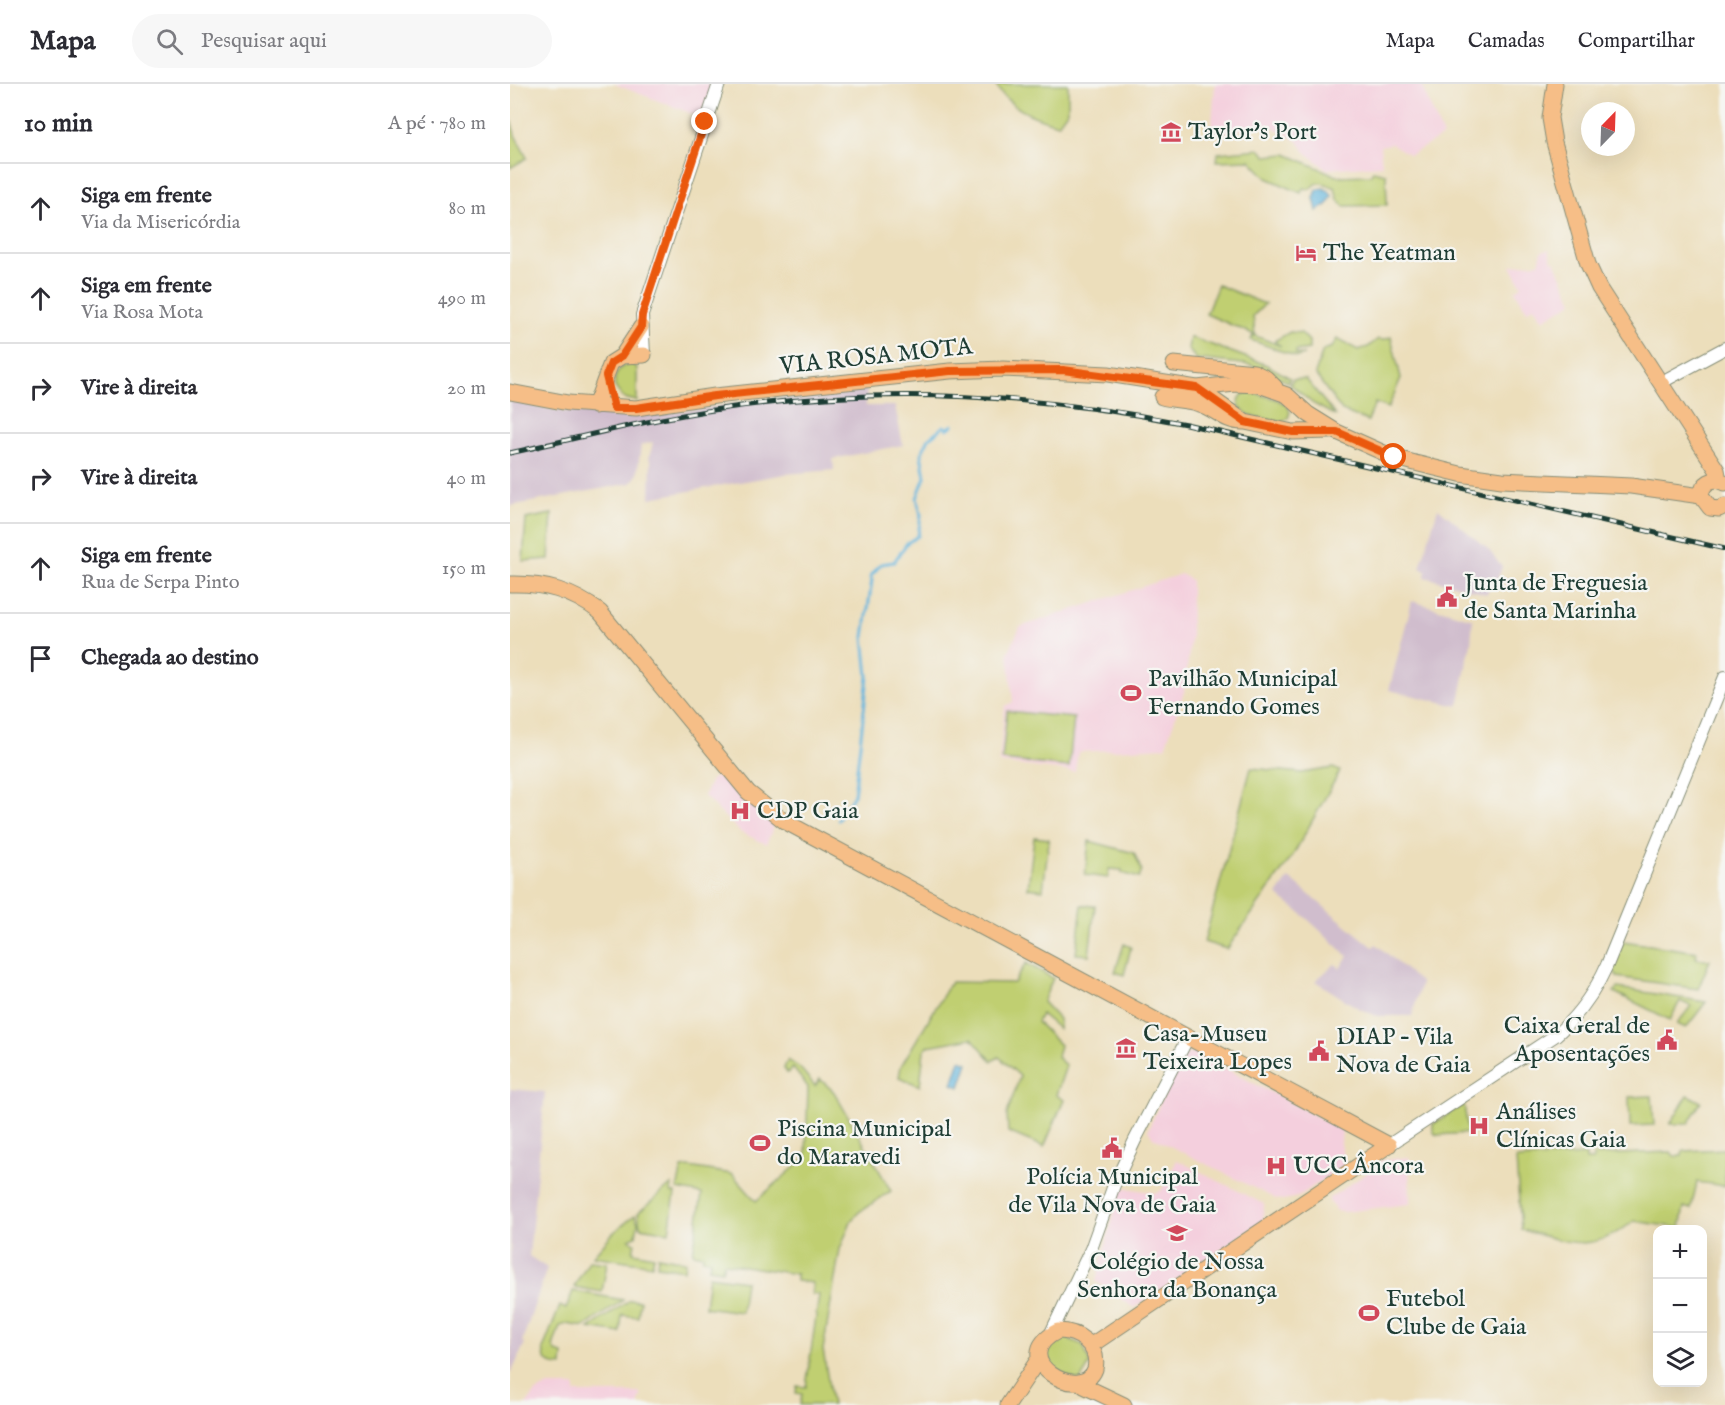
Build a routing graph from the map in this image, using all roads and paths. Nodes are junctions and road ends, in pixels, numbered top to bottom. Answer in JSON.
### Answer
{"nodes":[{"id":1,"x":719,"y":84,"type":"edge"},
{"id":2,"x":1556,"y":84,"type":"edge"},
{"id":3,"x":641,"y":327,"type":"junction"},
{"id":4,"x":1722,"y":353,"type":"edge"},
{"id":5,"x":644,"y":355,"type":"joint"},
{"id":6,"x":622,"y":356,"type":"junction"},
{"id":7,"x":1174,"y":364,"type":"dead end"},
{"id":8,"x":606,"y":376,"type":"junction"},
{"id":9,"x":1660,"y":383,"type":"junction"},
{"id":10,"x":1245,"y":385,"type":"junction"},
{"id":11,"x":1197,"y":388,"type":"junction"},
{"id":12,"x":1160,"y":389,"type":"junction"},
{"id":13,"x":1277,"y":389,"type":"junction"},
{"id":14,"x":510,"y":392,"type":"edge"},
{"id":15,"x":1296,"y":404,"type":"junction"},
{"id":16,"x":595,"y":406,"type":"junction"},
{"id":17,"x":614,"y":408,"type":"junction"},
{"id":18,"x":1232,"y":412,"type":"junction"},
{"id":19,"x":1245,"y":422,"type":"junction"},
{"id":20,"x":1284,"y":430,"type":"junction"},
{"id":21,"x":1337,"y":432,"type":"junction"},
{"id":22,"x":1722,"y":481,"type":"edge"},
{"id":23,"x":1701,"y":496,"type":"junction"},
{"id":24,"x":1725,"y":506,"type":"edge"},
{"id":25,"x":510,"y":584,"type":"edge"},
{"id":26,"x":1725,"y":677,"type":"edge"},
{"id":27,"x":1187,"y":1039,"type":"junction"},
{"id":28,"x":1389,"y":1145,"type":"junction"},
{"id":29,"x":1050,"y":1335,"type":"junction"},
{"id":30,"x":1090,"y":1346,"type":"junction"},
{"id":31,"x":1038,"y":1360,"type":"junction"},
{"id":32,"x":1047,"y":1377,"type":"junction"},
{"id":33,"x":1089,"y":1380,"type":"junction"},
{"id":34,"x":1024,"y":1383,"type":"junction"},
{"id":35,"x":1119,"y":1402,"type":"edge"},
{"id":36,"x":1008,"y":1405,"type":"edge"}],
"edges":[{"from":1,"to":3,"type":"street"},
{"from":2,"to":9,"type":"main road"},
{"from":3,"to":5,"type":"street"},
{"from":3,"to":6,"type":"main road"},
{"from":4,"to":9,"type":"street"},
{"from":5,"to":6,"type":"main road"},
{"from":6,"to":8,"type":"main road"},
{"from":7,"to":13,"type":"main road"},
{"from":8,"to":16,"type":"main road"},
{"from":8,"to":17,"type":"main road"},
{"from":9,"to":22,"type":"main road"},
{"from":10,"to":11,"type":"main road","name":"VIA ROSA MOTA"},
{"from":10,"to":13,"type":"main road","name":"VIA ROSA MOTA"},
{"from":10,"to":18,"type":"main road"},
{"from":11,"to":12,"type":"main road","name":"VIA ROSA MOTA"},
{"from":11,"to":18,"type":"main road","name":"VIA ROSA MOTA"},
{"from":12,"to":17,"type":"main road","name":"VIA ROSA MOTA"},
{"from":12,"to":19,"type":"main road"},
{"from":13,"to":15,"type":"main road"},
{"from":14,"to":16,"type":"main road","name":"VIA ROSA MOTA"},
{"from":15,"to":20,"type":"main road"},
{"from":15,"to":21,"type":"main road"},
{"from":16,"to":17,"type":"main road","name":"VIA ROSA MOTA"},
{"from":18,"to":19,"type":"main road","name":"VIA ROSA MOTA"},
{"from":19,"to":20,"type":"main road","name":"VIA ROSA MOTA"},
{"from":20,"to":21,"type":"main road","name":"VIA ROSA MOTA"},
{"from":21,"to":23,"type":"main road"},
{"from":22,"to":23,"type":"main road"},
{"from":23,"to":24,"type":"main road"},
{"from":25,"to":27,"type":"main road"},
{"from":26,"to":28,"type":"street"},
{"from":27,"to":28,"type":"main road"},
{"from":27,"to":29,"type":"street"},
{"from":28,"to":30,"type":"main road"},
{"from":29,"to":30,"type":"main road"},
{"from":29,"to":31,"type":"main road"},
{"from":30,"to":33,"type":"main road"},
{"from":31,"to":32,"type":"main road"},
{"from":31,"to":34,"type":"main road"},
{"from":32,"to":33,"type":"main road"},
{"from":32,"to":34,"type":"main road"},
{"from":33,"to":35,"type":"main road"},
{"from":34,"to":36,"type":"main road"}]}
